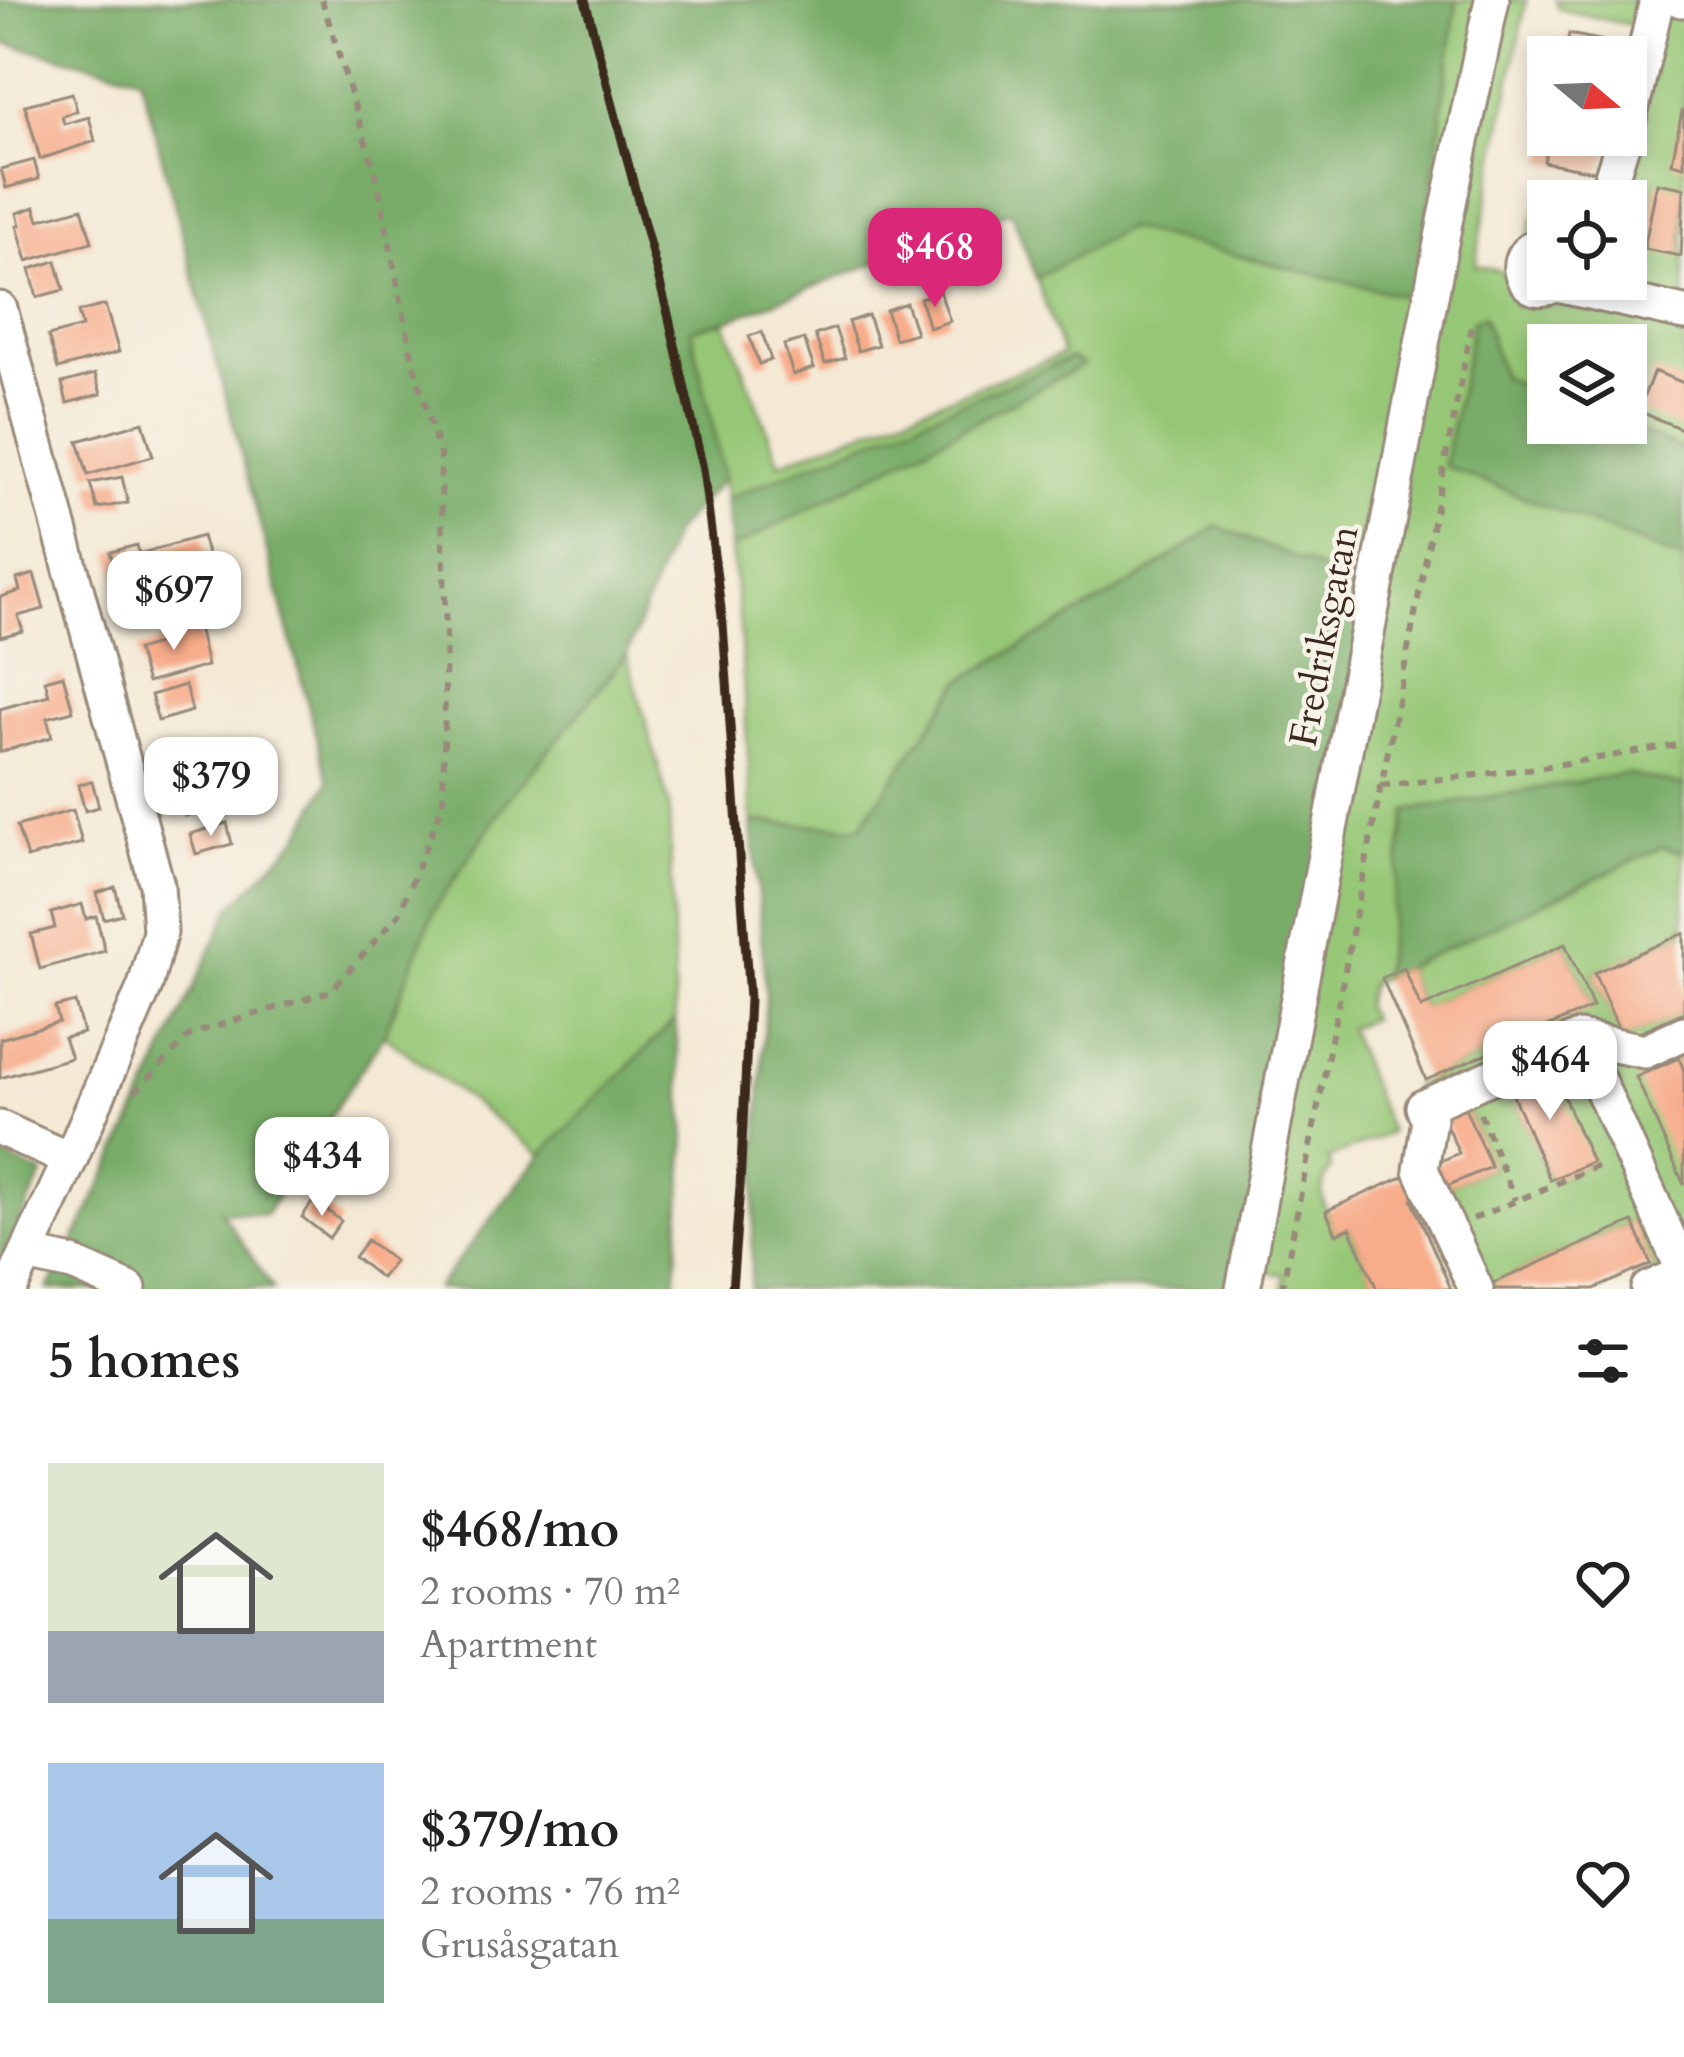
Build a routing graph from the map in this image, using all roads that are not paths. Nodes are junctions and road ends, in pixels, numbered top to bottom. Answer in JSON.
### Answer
{"nodes":[{"id":1,"x":1492,"y":0,"type":"edge"},
{"id":2,"x":1657,"y":0,"type":"edge"},
{"id":3,"x":1647,"y":43,"type":"edge"},
{"id":4,"x":1631,"y":300,"type":"edge"},
{"id":5,"x":0,"y":309,"type":"edge"},
{"id":6,"x":1684,"y":313,"type":"edge"},
{"id":7,"x":1684,"y":1033,"type":"edge"},
{"id":8,"x":1579,"y":1038,"type":"junction"},
{"id":9,"x":0,"y":1128,"type":"edge"},
{"id":10,"x":70,"y":1160,"type":"junction"},
{"id":11,"x":26,"y":1254,"type":"junction"},
{"id":12,"x":1684,"y":1272,"type":"edge"},
{"id":13,"x":10,"y":1289,"type":"edge"},
{"id":14,"x":129,"y":1289,"type":"edge"},
{"id":15,"x":1243,"y":1289,"type":"edge"},
{"id":16,"x":1476,"y":1289,"type":"edge"},
{"id":17,"x":1648,"y":1289,"type":"edge"}],
"edges":[{"from":1,"to":15,"type":"street","name":"Fredriksgatan"},
{"from":2,"to":3,"type":"street"},
{"from":4,"to":6,"type":"street"},
{"from":5,"to":10,"type":"street"},
{"from":7,"to":8,"type":"street"},
{"from":8,"to":12,"type":"street"},
{"from":8,"to":16,"type":"street"},
{"from":9,"to":10,"type":"street"},
{"from":10,"to":11,"type":"street"},
{"from":11,"to":13,"type":"street"},
{"from":11,"to":14,"type":"street"},
{"from":12,"to":17,"type":"street"}]}
